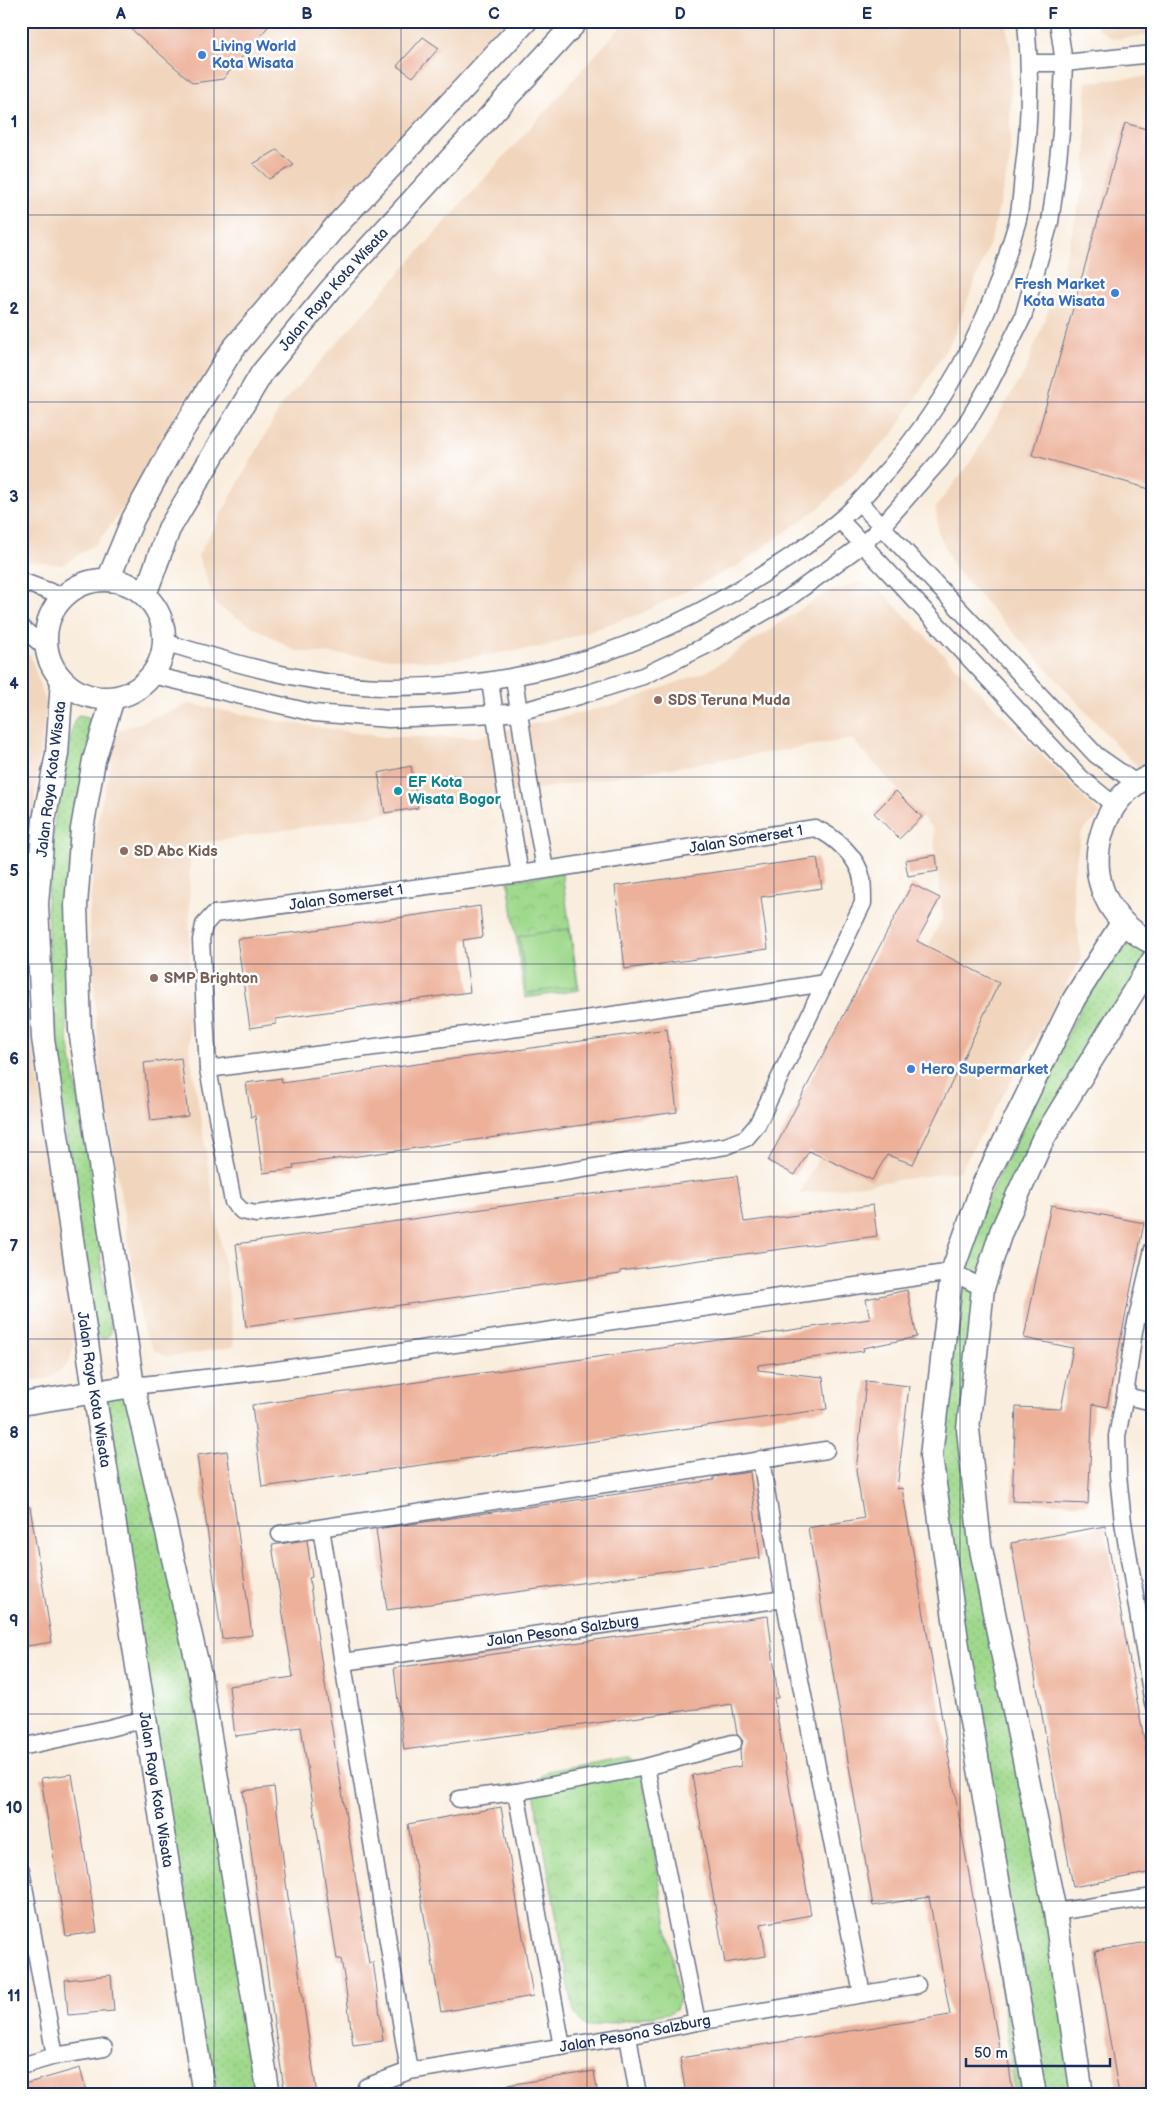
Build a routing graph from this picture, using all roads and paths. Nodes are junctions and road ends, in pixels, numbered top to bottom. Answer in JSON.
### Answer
{"nodes":[{"id":1,"x":526,"y":21,"type":"edge"},
{"id":2,"x":577,"y":21,"type":"edge"},
{"id":3,"x":1026,"y":21,"type":"edge"},
{"id":4,"x":1058,"y":21,"type":"edge"},
{"id":5,"x":1153,"y":54,"type":"edge"},
{"id":6,"x":1030,"y":63,"type":"junction"},
{"id":7,"x":1064,"y":63,"type":"junction"},
{"id":8,"x":427,"y":130,"type":"junction"},
{"id":9,"x":455,"y":156,"type":"junction"},
{"id":10,"x":859,"y":502,"type":"junction"},
{"id":11,"x":840,"y":520,"type":"junction"},
{"id":12,"x":882,"y":526,"type":"junction"},
{"id":13,"x":862,"y":544,"type":"junction"},
{"id":14,"x":108,"y":580,"type":"junction"},
{"id":15,"x":21,"y":581,"type":"edge"},
{"id":16,"x":145,"y":595,"type":"junction"},
{"id":17,"x":64,"y":597,"type":"junction"},
{"id":18,"x":21,"y":627,"type":"edge"},
{"id":19,"x":164,"y":642,"type":"junction"},
{"id":20,"x":46,"y":649,"type":"junction"},
{"id":21,"x":152,"y":675,"type":"junction"},
{"id":22,"x":514,"y":678,"type":"junction"},
{"id":23,"x":62,"y":680,"type":"junction"},
{"id":24,"x":490,"y":681,"type":"junction"},
{"id":25,"x":114,"y":698,"type":"junction"},
{"id":26,"x":518,"y":712,"type":"junction"},
{"id":27,"x":495,"y":714,"type":"junction"},
{"id":28,"x":1144,"y":779,"type":"edge"},
{"id":29,"x":1114,"y":805,"type":"junction"},
{"id":30,"x":545,"y":869,"type":"junction"},
{"id":31,"x":520,"y":874,"type":"junction"},
{"id":32,"x":1122,"y":923,"type":"junction"},
{"id":33,"x":1153,"y":943,"type":"edge"},
{"id":34,"x":1153,"y":960,"type":"edge"},
{"id":35,"x":825,"y":983,"type":"junction"},
{"id":36,"x":208,"y":1069,"type":"junction"},
{"id":37,"x":1153,"y":1249,"type":"edge"},
{"id":38,"x":952,"y":1272,"type":"junction"},
{"id":39,"x":983,"y":1288,"type":"junction"},
{"id":40,"x":133,"y":1386,"type":"junction"},
{"id":41,"x":94,"y":1391,"type":"junction"},
{"id":42,"x":1125,"y":1396,"type":"junction"},
{"id":43,"x":1153,"y":1402,"type":"edge"},
{"id":44,"x":21,"y":1404,"type":"edge"},
{"id":45,"x":826,"y":1450,"type":"dead end"},
{"id":46,"x":761,"y":1459,"type":"junction"},
{"id":47,"x":321,"y":1528,"type":"junction"},
{"id":48,"x":280,"y":1534,"type":"dead end"},
{"id":49,"x":784,"y":1599,"type":"junction"},
{"id":50,"x":343,"y":1662,"type":"junction"},
{"id":51,"x":1153,"y":1704,"type":"edge"},
{"id":52,"x":145,"y":1719,"type":"junction"},
{"id":53,"x":733,"y":1743,"type":"dead end"},
{"id":54,"x":21,"y":1747,"type":"edge"},
{"id":55,"x":646,"y":1767,"type":"junction"},
{"id":56,"x":516,"y":1792,"type":"junction"},
{"id":57,"x":459,"y":1799,"type":"dead end"},
{"id":58,"x":21,"y":1870,"type":"edge"},
{"id":59,"x":1153,"y":1897,"type":"edge"},
{"id":60,"x":1054,"y":1912,"type":"junction"},
{"id":61,"x":917,"y":1985,"type":"dead end"},
{"id":62,"x":862,"y":1994,"type":"junction"},
{"id":63,"x":697,"y":2022,"type":"junction"},
{"id":64,"x":628,"y":2036,"type":"junction"},
{"id":65,"x":562,"y":2047,"type":"junction"},
{"id":66,"x":104,"y":2048,"type":"dead end"},
{"id":67,"x":55,"y":2056,"type":"junction"},
{"id":68,"x":21,"y":2066,"type":"edge"},
{"id":69,"x":409,"y":2070,"type":"junction"},
{"id":70,"x":366,"y":2088,"type":"dead end"},
{"id":71,"x":204,"y":2095,"type":"edge"},
{"id":72,"x":270,"y":2095,"type":"edge"},
{"id":73,"x":638,"y":2095,"type":"edge"},
{"id":74,"x":1035,"y":2095,"type":"edge"},
{"id":75,"x":1082,"y":2095,"type":"edge"}],
"edges":[{"from":1,"to":8,"type":"street"},
{"from":2,"to":9,"type":"street","name":"Jalan Raya Kota Wisata"},
{"from":3,"to":6,"type":"street"},
{"from":4,"to":7,"type":"street"},
{"from":5,"to":7,"type":"street"},
{"from":6,"to":7,"type":"street"},
{"from":6,"to":10,"type":"street"},
{"from":7,"to":12,"type":"street"},
{"from":8,"to":9,"type":"street"},
{"from":8,"to":14,"type":"street"},
{"from":9,"to":16,"type":"street","name":"Jalan Raya Kota Wisata"},
{"from":10,"to":11,"type":"street"},
{"from":10,"to":12,"type":"street"},
{"from":11,"to":13,"type":"street"},
{"from":11,"to":22,"type":"street"},
{"from":12,"to":13,"type":"street"},
{"from":12,"to":28,"type":"street"},
{"from":13,"to":26,"type":"street"},
{"from":13,"to":29,"type":"street"},
{"from":14,"to":16,"type":"street"},
{"from":14,"to":17,"type":"street"},
{"from":15,"to":17,"type":"street"},
{"from":16,"to":19,"type":"street"},
{"from":17,"to":20,"type":"street"},
{"from":18,"to":20,"type":"street"},
{"from":19,"to":21,"type":"street"},
{"from":19,"to":24,"type":"street"},
{"from":20,"to":23,"type":"street"},
{"from":21,"to":25,"type":"street"},
{"from":21,"to":27,"type":"street"},
{"from":22,"to":24,"type":"street"},
{"from":22,"to":26,"type":"street"},
{"from":23,"to":25,"type":"street"},
{"from":23,"to":41,"type":"street","name":"Jalan Raya Kota Wisata"},
{"from":24,"to":27,"type":"street"},
{"from":25,"to":40,"type":"street"},
{"from":26,"to":27,"type":"street"},
{"from":26,"to":30,"type":"street"},
{"from":27,"to":31,"type":"street"},
{"from":28,"to":29,"type":"street"},
{"from":29,"to":32,"type":"street"},
{"from":30,"to":31,"type":"street","name":"Jalan Somerset 1"},
{"from":30,"to":35,"type":"street","name":"Jalan Somerset 1"},
{"from":31,"to":36,"type":"street","name":"Jalan Somerset 1"},
{"from":32,"to":33,"type":"street"},
{"from":32,"to":38,"type":"street"},
{"from":34,"to":39,"type":"street"},
{"from":35,"to":36,"type":"street"},
{"from":35,"to":36,"type":"street","name":"Jalan Somerset 1"},
{"from":37,"to":42,"type":"street"},
{"from":38,"to":39,"type":"street"},
{"from":38,"to":40,"type":"street"},
{"from":38,"to":74,"type":"street"},
{"from":39,"to":60,"type":"street"},
{"from":40,"to":41,"type":"street"},
{"from":40,"to":72,"type":"street"},
{"from":41,"to":44,"type":"street"},
{"from":41,"to":52,"type":"street","name":"Jalan Raya Kota Wisata"},
{"from":42,"to":43,"type":"street"},
{"from":42,"to":51,"type":"street"},
{"from":45,"to":46,"type":"street"},
{"from":46,"to":47,"type":"street"},
{"from":46,"to":49,"type":"street"},
{"from":47,"to":48,"type":"street"},
{"from":47,"to":50,"type":"street"},
{"from":49,"to":50,"type":"street","name":"Jalan Pesona Salzburg"},
{"from":49,"to":62,"type":"street"},
{"from":50,"to":69,"type":"street"},
{"from":52,"to":54,"type":"street"},
{"from":52,"to":71,"type":"street","name":"Jalan Raya Kota Wisata"},
{"from":53,"to":55,"type":"street"},
{"from":55,"to":56,"type":"street"},
{"from":55,"to":63,"type":"street"},
{"from":56,"to":57,"type":"street"},
{"from":56,"to":65,"type":"street"},
{"from":58,"to":67,"type":"street"},
{"from":59,"to":60,"type":"street"},
{"from":60,"to":75,"type":"street"},
{"from":61,"to":62,"type":"street","name":"Jalan Pesona Salzburg"},
{"from":62,"to":63,"type":"street","name":"Jalan Pesona Salzburg"},
{"from":63,"to":64,"type":"street","name":"Jalan Pesona Salzburg"},
{"from":64,"to":65,"type":"street","name":"Jalan Pesona Salzburg"},
{"from":64,"to":73,"type":"street"},
{"from":65,"to":69,"type":"street","name":"Jalan Pesona Salzburg"},
{"from":66,"to":67,"type":"street"},
{"from":67,"to":68,"type":"street"},
{"from":69,"to":70,"type":"street","name":"Jalan Pesona Salzburg"}]}
